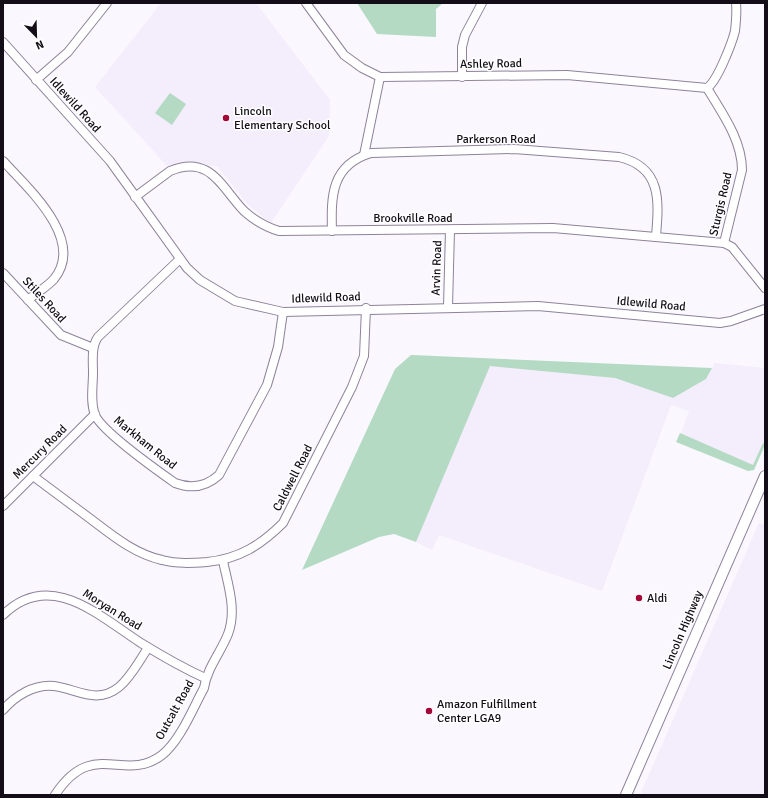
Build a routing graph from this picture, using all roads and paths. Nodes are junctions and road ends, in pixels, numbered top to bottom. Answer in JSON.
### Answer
{"nodes":[{"id":1,"x":107,"y":3,"type":"edge"},
{"id":2,"x":306,"y":3,"type":"edge"},
{"id":3,"x":482,"y":3,"type":"edge"},
{"id":4,"x":736,"y":3,"type":"edge"},
{"id":5,"x":3,"y":42,"type":"edge"},
{"id":6,"x":380,"y":77,"type":"junction"},
{"id":7,"x":462,"y":77,"type":"junction"},
{"id":8,"x":36,"y":80,"type":"junction"},
{"id":9,"x":707,"y":88,"type":"junction"},
{"id":10,"x":364,"y":155,"type":"junction"},
{"id":11,"x":3,"y":161,"type":"edge"},
{"id":12,"x":135,"y":197,"type":"junction"},
{"id":13,"x":450,"y":230,"type":"junction"},
{"id":14,"x":332,"y":231,"type":"junction"},
{"id":15,"x":656,"y":236,"type":"junction"},
{"id":16,"x":724,"y":243,"type":"junction"},
{"id":17,"x":180,"y":260,"type":"junction"},
{"id":18,"x":3,"y":273,"type":"edge"},
{"id":19,"x":765,"y":288,"type":"edge"},
{"id":20,"x":28,"y":300,"type":"junction"},
{"id":21,"x":448,"y":307,"type":"junction"},
{"id":22,"x":366,"y":308,"type":"junction"},
{"id":23,"x":765,"y":309,"type":"edge"},
{"id":24,"x":282,"y":312,"type":"junction"},
{"id":25,"x":93,"y":348,"type":"junction"},
{"id":26,"x":94,"y":414,"type":"junction"},
{"id":27,"x":33,"y":476,"type":"junction"},
{"id":28,"x":765,"y":476,"type":"edge"},
{"id":29,"x":3,"y":506,"type":"edge"},
{"id":30,"x":223,"y":560,"type":"junction"},
{"id":31,"x":3,"y":615,"type":"edge"},
{"id":32,"x":148,"y":648,"type":"junction"},
{"id":33,"x":205,"y":678,"type":"junction"},
{"id":34,"x":3,"y":710,"type":"edge"},
{"id":35,"x":55,"y":795,"type":"edge"},
{"id":36,"x":626,"y":795,"type":"edge"}],
"edges":[{"from":1,"to":8,"type":"street"},
{"from":2,"to":6,"type":"street","name":"Ashley Road"},
{"from":3,"to":7,"type":"street"},
{"from":4,"to":9,"type":"street"},
{"from":5,"to":8,"type":"street","name":"Idlewild Road"},
{"from":6,"to":7,"type":"street","name":"Ashley Road"},
{"from":6,"to":10,"type":"street"},
{"from":7,"to":9,"type":"street","name":"Ashley Road"},
{"from":8,"to":12,"type":"street","name":"Idlewild Road"},
{"from":9,"to":16,"type":"street","name":"Sturgis Road"},
{"from":10,"to":14,"type":"street"},
{"from":10,"to":15,"type":"street","name":"Parkerson Road"},
{"from":11,"to":20,"type":"street"},
{"from":12,"to":14,"type":"street","name":"Brookville Road"},
{"from":12,"to":17,"type":"street","name":"Idlewild Road"},
{"from":13,"to":14,"type":"street","name":"Brookville Road"},
{"from":13,"to":15,"type":"street","name":"Brookville Road"},
{"from":13,"to":21,"type":"street","name":"Arvin Road"},
{"from":15,"to":16,"type":"street","name":"Brookville Road"},
{"from":16,"to":19,"type":"street","name":"Sturgis Road"},
{"from":17,"to":24,"type":"street","name":"Idlewild Road"},
{"from":17,"to":25,"type":"street"},
{"from":18,"to":20,"type":"street","name":"Stiles Road"},
{"from":20,"to":25,"type":"street","name":"Stiles Road"},
{"from":21,"to":22,"type":"street","name":"Idlewild Road"},
{"from":21,"to":23,"type":"street","name":"Idlewild Road"},
{"from":22,"to":24,"type":"street","name":"Idlewild Road"},
{"from":22,"to":30,"type":"street","name":"Caldwell Road"},
{"from":24,"to":26,"type":"street","name":"Markham Road"},
{"from":25,"to":26,"type":"street"},
{"from":26,"to":27,"type":"street","name":"Mercury Road"},
{"from":27,"to":29,"type":"street","name":"Mercury Road"},
{"from":27,"to":30,"type":"street","name":"Caldwell Road"},
{"from":28,"to":36,"type":"main road","name":"Lincoln Highway"},
{"from":30,"to":33,"type":"street","name":"Outcalt Road"},
{"from":31,"to":32,"type":"street","name":"Moryan Road"},
{"from":32,"to":33,"type":"street","name":"Moryan Road"},
{"from":32,"to":34,"type":"street"},
{"from":33,"to":35,"type":"street","name":"Outcalt Road"}]}
